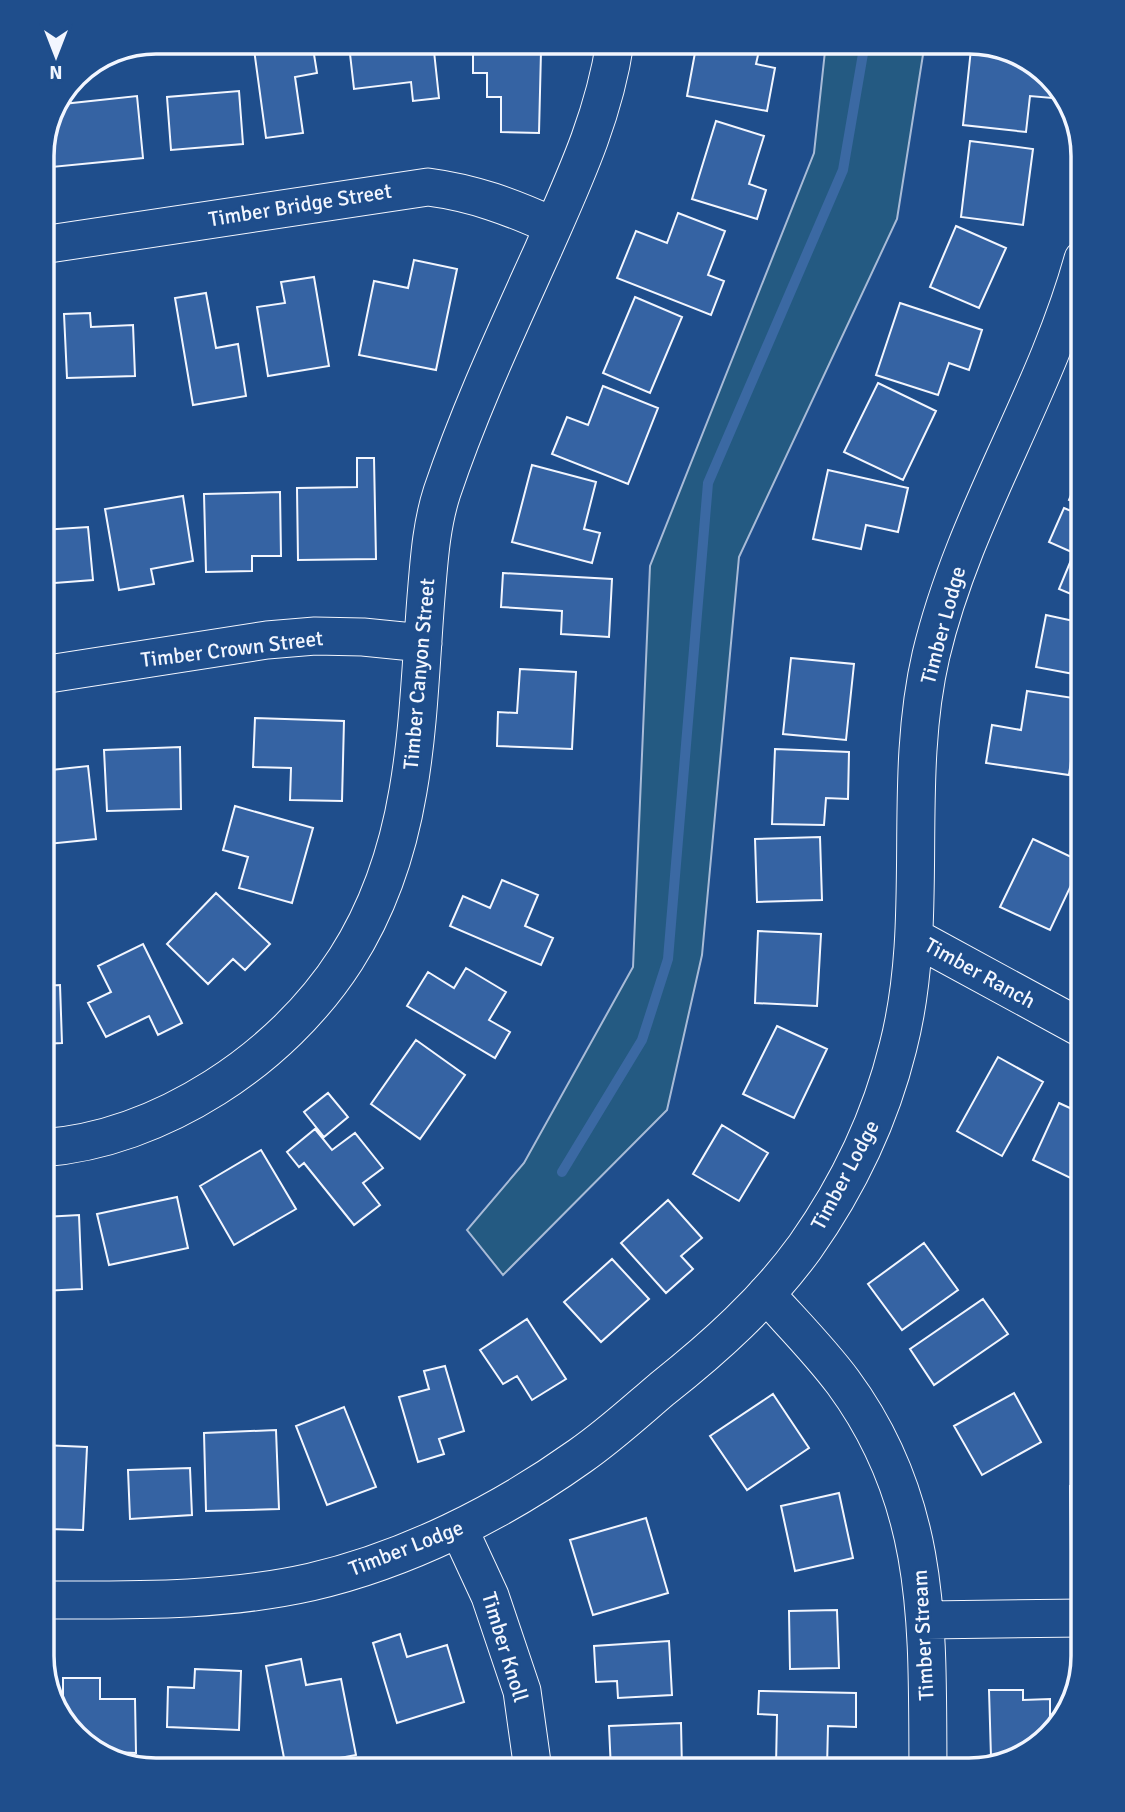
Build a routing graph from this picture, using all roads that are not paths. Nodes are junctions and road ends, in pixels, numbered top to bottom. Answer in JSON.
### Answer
{"nodes":[{"id":1,"x":612,"y":54,"type":"edge"},
{"id":2,"x":553,"y":226,"type":"junction"},
{"id":3,"x":54,"y":243,"type":"edge"},
{"id":4,"x":1071,"y":291,"type":"edge"},
{"id":5,"x":423,"y":643,"type":"junction"},
{"id":6,"x":54,"y":672,"type":"edge"},
{"id":7,"x":914,"y":937,"type":"junction"},
{"id":8,"x":1071,"y":1022,"type":"edge"},
{"id":9,"x":54,"y":1146,"type":"edge"},
{"id":10,"x":766,"y":1294,"type":"junction"},
{"id":11,"x":459,"y":1529,"type":"junction"},
{"id":12,"x":54,"y":1600,"type":"edge"},
{"id":13,"x":1071,"y":1618,"type":"edge"},
{"id":14,"x":926,"y":1620,"type":"junction"},
{"id":15,"x":531,"y":1758,"type":"edge"},
{"id":16,"x":928,"y":1758,"type":"edge"}],
"edges":[{"from":1,"to":2,"type":"street","name":"Timber Canyon Street"},
{"from":2,"to":3,"type":"street","name":"Timber Bridge Street"},
{"from":2,"to":5,"type":"street","name":"Timber Canyon Street"},
{"from":4,"to":7,"type":"street","name":"Timber Lodge"},
{"from":5,"to":6,"type":"street","name":"Timber Crown Street"},
{"from":5,"to":9,"type":"street","name":"Timber Canyon Street"},
{"from":7,"to":8,"type":"street","name":"Timber Ranch"},
{"from":7,"to":10,"type":"street","name":"Timber Lodge"},
{"from":10,"to":11,"type":"street","name":"Timber Lodge"},
{"from":10,"to":14,"type":"street","name":"Timber Stream"},
{"from":11,"to":12,"type":"street","name":"Timber Lodge"},
{"from":11,"to":15,"type":"street","name":"Timber Knoll"},
{"from":13,"to":14,"type":"street"},
{"from":14,"to":16,"type":"street","name":"Timber Stream"}]}
